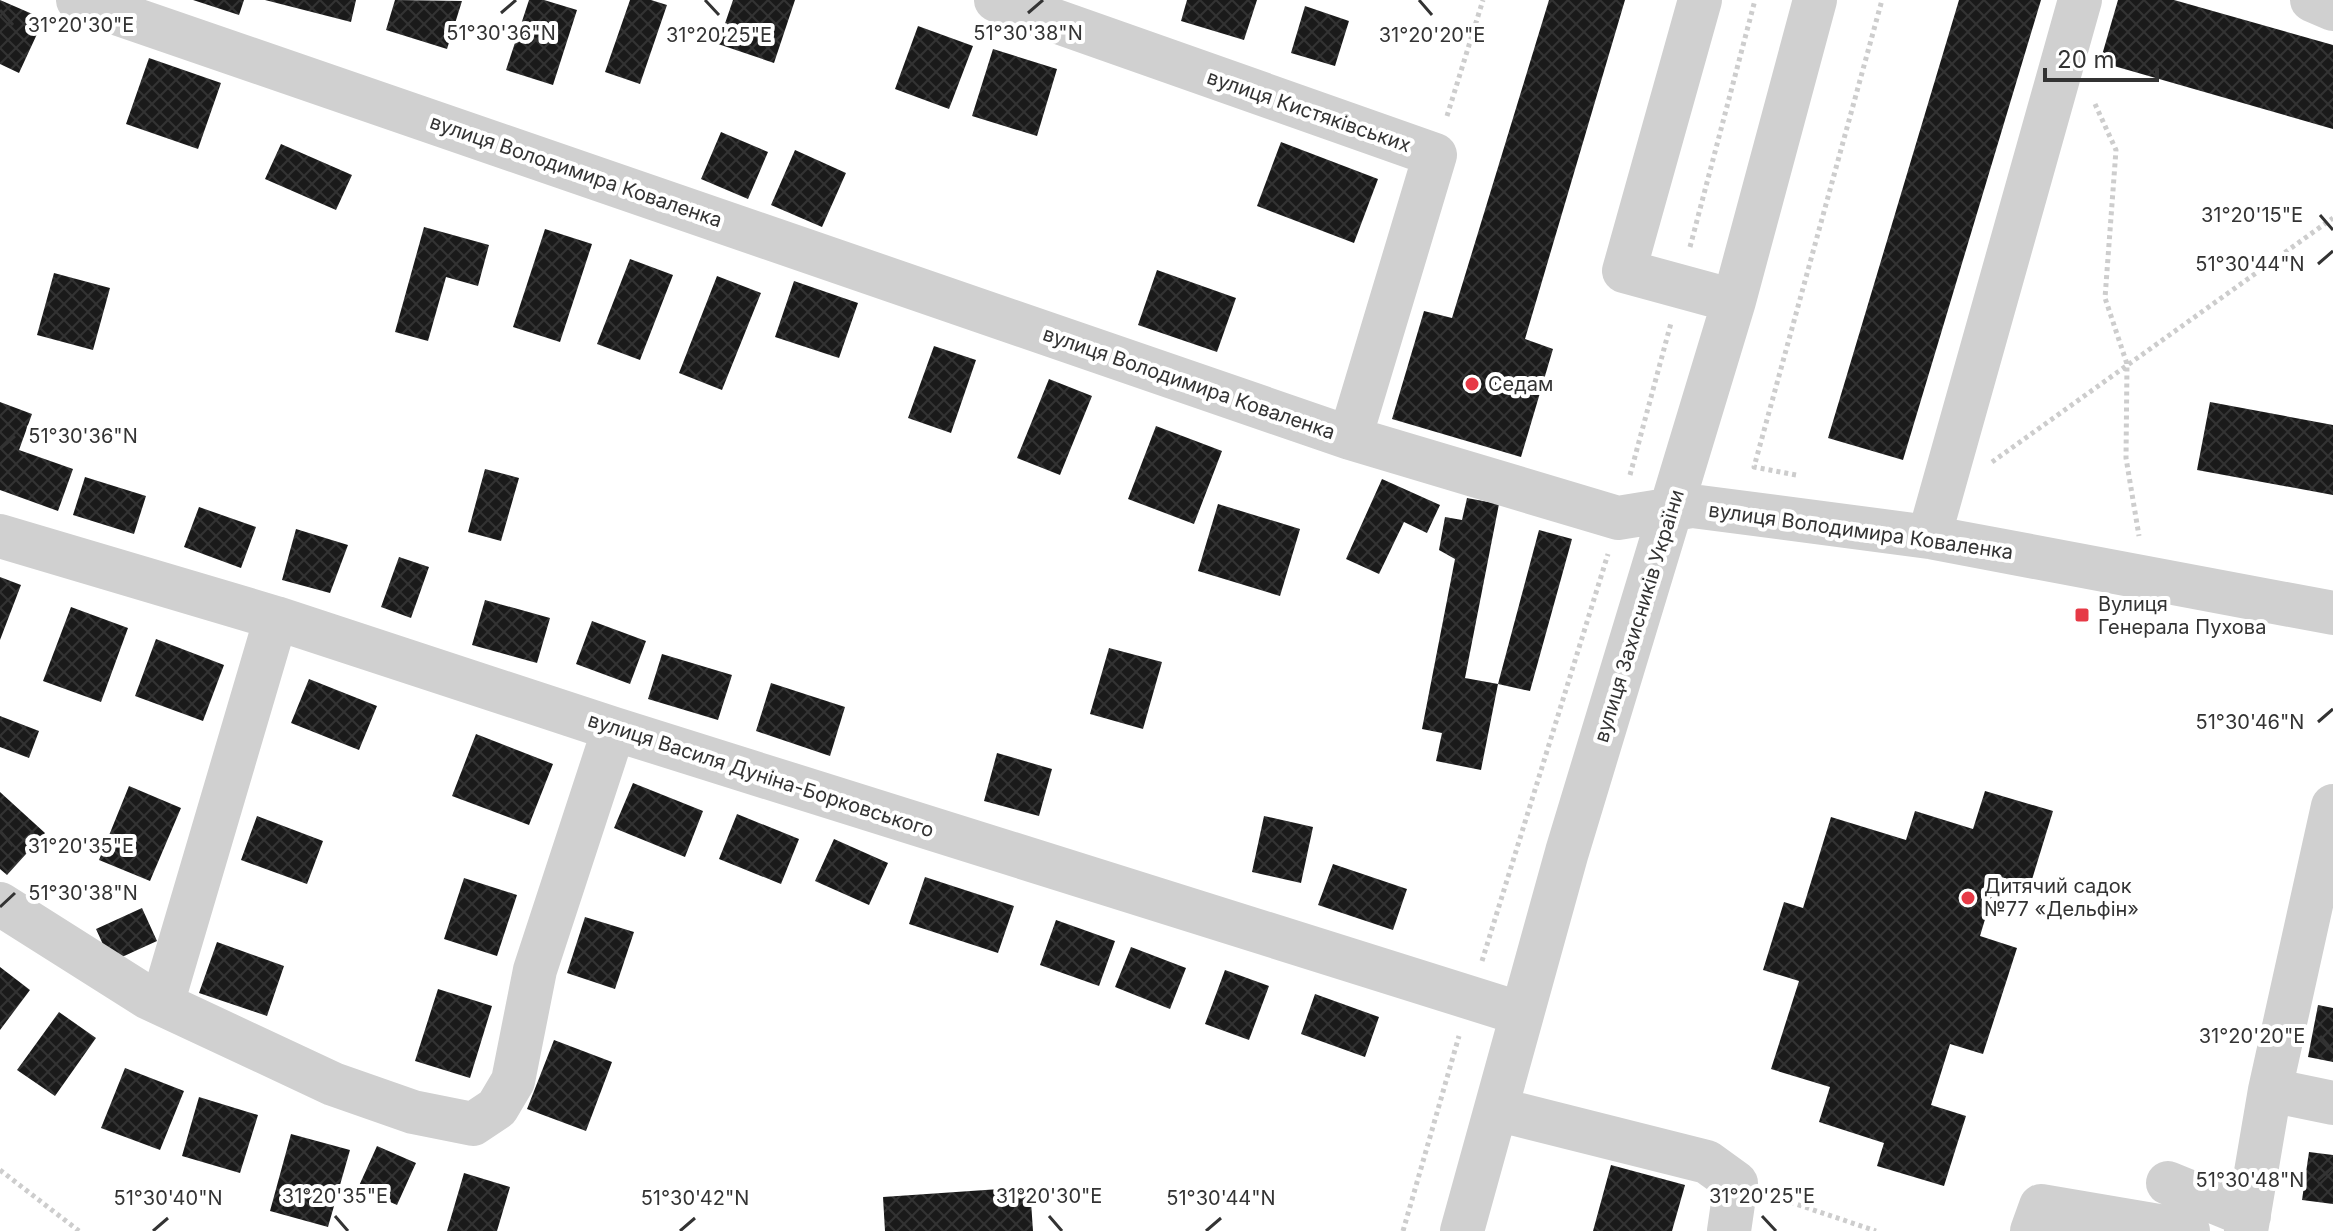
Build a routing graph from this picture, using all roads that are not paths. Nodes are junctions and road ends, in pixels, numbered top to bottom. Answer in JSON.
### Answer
{"nodes":[{"id":1,"x":78,"y":0,"type":"edge"},
{"id":2,"x":996,"y":0,"type":"edge"},
{"id":3,"x":1700,"y":0,"type":"edge"},
{"id":4,"x":1815,"y":0,"type":"edge"},
{"id":5,"x":2080,"y":0,"type":"edge"},
{"id":6,"x":2312,"y":0,"type":"edge"},
{"id":7,"x":2333,"y":9,"type":"edge"},
{"id":8,"x":1734,"y":301,"type":"junction"},
{"id":9,"x":1350,"y":438,"type":"junction"},
{"id":10,"x":1671,"y":510,"type":"junction"},
{"id":11,"x":0,"y":536,"type":"edge"},
{"id":12,"x":1929,"y":537,"type":"junction"},
{"id":13,"x":2333,"y":613,"type":"edge"},
{"id":14,"x":276,"y":618,"type":"junction"},
{"id":15,"x":614,"y":729,"type":"junction"},
{"id":16,"x":2333,"y":806,"type":"edge"},
{"id":17,"x":0,"y":904,"type":"edge"},
{"id":18,"x":162,"y":1004,"type":"junction"},
{"id":19,"x":1522,"y":1014,"type":"junction"},
{"id":20,"x":2270,"y":1090,"type":"junction"},
{"id":21,"x":2333,"y":1103,"type":"edge"},
{"id":22,"x":1496,"y":1109,"type":"junction"},
{"id":23,"x":2168,"y":1183,"type":"dead end"},
{"id":24,"x":2218,"y":1222,"type":"edge"},
{"id":25,"x":1462,"y":1231,"type":"edge"},
{"id":26,"x":1729,"y":1231,"type":"edge"},
{"id":27,"x":2032,"y":1231,"type":"edge"}],
"edges":[{"from":1,"to":9,"type":"street","name":"вулиця Володимира Коваленка"},
{"from":2,"to":9,"type":"street","name":"вулиця Кистяківських"},
{"from":3,"to":8,"type":"street"},
{"from":4,"to":8,"type":"street","name":"вулиця Захисників України"},
{"from":5,"to":12,"type":"street"},
{"from":6,"to":7,"type":"street"},
{"from":8,"to":10,"type":"street","name":"вулиця Захисників України"},
{"from":9,"to":10,"type":"street","name":"вулиця Володимира Коваленка"},
{"from":10,"to":12,"type":"street","name":"вулиця Володимира Коваленка"},
{"from":10,"to":19,"type":"street","name":"вулиця Захисників України"},
{"from":11,"to":14,"type":"street","name":"вулиця Василя Дуніна-Борковського"},
{"from":12,"to":13,"type":"street","name":"вулиця Володимира Коваленка"},
{"from":14,"to":15,"type":"street","name":"вулиця Василя Дуніна-Борковського"},
{"from":14,"to":18,"type":"street"},
{"from":15,"to":18,"type":"street"},
{"from":15,"to":19,"type":"street","name":"вулиця Василя Дуніна-Борковського"},
{"from":16,"to":20,"type":"street"},
{"from":17,"to":18,"type":"street"},
{"from":19,"to":22,"type":"street","name":"вулиця Захисників України"},
{"from":20,"to":21,"type":"street"},
{"from":20,"to":24,"type":"street"},
{"from":22,"to":25,"type":"street","name":"вулиця Захисників України"},
{"from":22,"to":26,"type":"street"},
{"from":23,"to":24,"type":"street"},
{"from":24,"to":27,"type":"street"}]}
